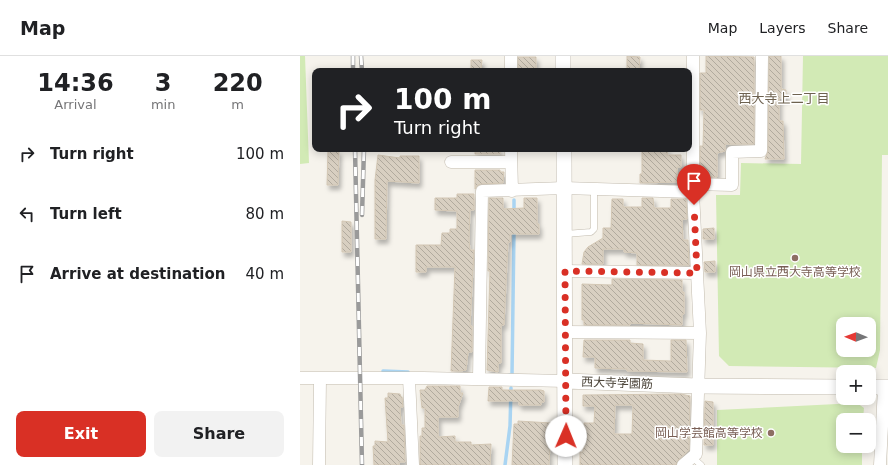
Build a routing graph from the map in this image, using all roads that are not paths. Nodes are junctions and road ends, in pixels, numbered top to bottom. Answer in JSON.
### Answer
{"nodes":[{"id":1,"x":511,"y":56,"type":"edge"},
{"id":2,"x":563,"y":56,"type":"edge"},
{"id":3,"x":693,"y":56,"type":"edge"},
{"id":4,"x":762,"y":56,"type":"edge"},
{"id":5,"x":511,"y":68,"type":"edge"},
{"id":6,"x":563,"y":68,"type":"edge"},
{"id":7,"x":511,"y":152,"type":"edge"},
{"id":8,"x":564,"y":152,"type":"edge"},
{"id":9,"x":451,"y":162,"type":"dead end"},
{"id":10,"x":512,"y":162,"type":"junction"},
{"id":11,"x":564,"y":188,"type":"junction"},
{"id":12,"x":693,"y":188,"type":"junction"},
{"id":13,"x":512,"y":191,"type":"junction"},
{"id":14,"x":594,"y":192,"type":"dead end"},
{"id":15,"x":565,"y":234,"type":"junction"},
{"id":16,"x":565,"y":271,"type":"junction"},
{"id":17,"x":697,"y":273,"type":"junction"},
{"id":18,"x":565,"y":332,"type":"junction"},
{"id":19,"x":700,"y":333,"type":"junction"},
{"id":20,"x":300,"y":378,"type":"edge"},
{"id":21,"x":409,"y":378,"type":"junction"},
{"id":22,"x":320,"y":379,"type":"junction"},
{"id":23,"x":479,"y":379,"type":"junction"},
{"id":24,"x":566,"y":381,"type":"junction"},
{"id":25,"x":697,"y":386,"type":"junction"},
{"id":26,"x":836,"y":387,"type":"edge"},
{"id":27,"x":886,"y":387,"type":"edge"},
{"id":28,"x":692,"y":462,"type":"edge"},
{"id":29,"x":318,"y":465,"type":"edge"},
{"id":30,"x":413,"y":465,"type":"edge"},
{"id":31,"x":565,"y":465,"type":"edge"},
{"id":32,"x":880,"y":465,"type":"edge"}],
"edges":[{"from":1,"to":5,"type":"street"},
{"from":2,"to":6,"type":"street"},
{"from":3,"to":12,"type":"street"},
{"from":4,"to":12,"type":"street"},
{"from":7,"to":10,"type":"street"},
{"from":8,"to":11,"type":"street"},
{"from":9,"to":10,"type":"street"},
{"from":10,"to":13,"type":"street"},
{"from":11,"to":12,"type":"street"},
{"from":11,"to":13,"type":"street"},
{"from":11,"to":15,"type":"street"},
{"from":12,"to":17,"type":"street"},
{"from":13,"to":23,"type":"street"},
{"from":14,"to":15,"type":"lane"},
{"from":15,"to":16,"type":"street"},
{"from":16,"to":17,"type":"street"},
{"from":16,"to":18,"type":"street"},
{"from":17,"to":19,"type":"street"},
{"from":18,"to":19,"type":"street"},
{"from":18,"to":24,"type":"street"},
{"from":19,"to":25,"type":"street"},
{"from":20,"to":22,"type":"street","name":"西大寺学園筋"},
{"from":21,"to":22,"type":"street","name":"西大寺学園筋"},
{"from":21,"to":23,"type":"street","name":"西大寺学園筋"},
{"from":21,"to":30,"type":"street"},
{"from":22,"to":29,"type":"street"},
{"from":23,"to":24,"type":"street","name":"西大寺学園筋"},
{"from":24,"to":25,"type":"street","name":"西大寺学園筋"},
{"from":24,"to":31,"type":"street"},
{"from":25,"to":26,"type":"street","name":"西大寺学園筋"},
{"from":25,"to":28,"type":"street"},
{"from":27,"to":32,"type":"street"}]}
